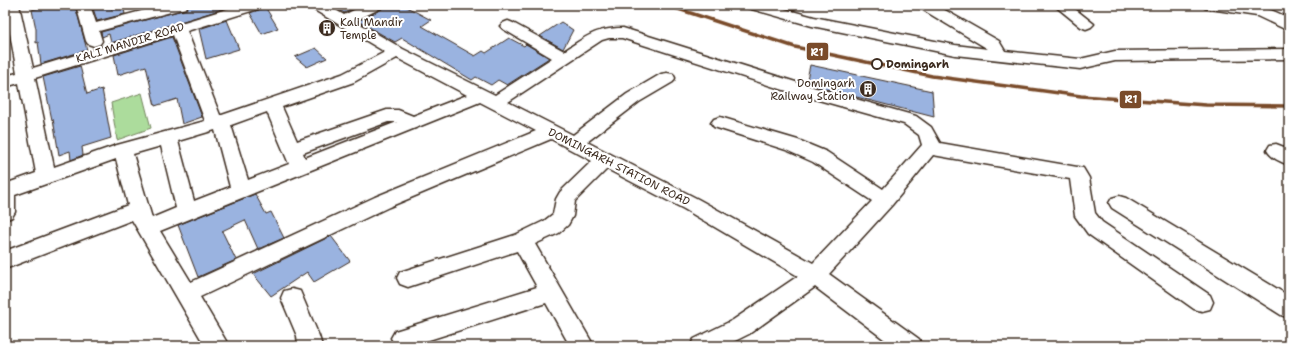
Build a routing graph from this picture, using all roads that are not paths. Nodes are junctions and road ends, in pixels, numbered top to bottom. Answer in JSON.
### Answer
{"nodes":[{"id":1,"x":12,"y":5,"type":"edge"},
{"id":2,"x":83,"y":5,"type":"edge"},
{"id":3,"x":181,"y":5,"type":"edge"},
{"id":4,"x":256,"y":5,"type":"edge"},
{"id":5,"x":316,"y":5,"type":"edge"},
{"id":6,"x":376,"y":5,"type":"edge"},
{"id":7,"x":753,"y":5,"type":"edge"},
{"id":8,"x":925,"y":5,"type":"edge"},
{"id":9,"x":1061,"y":5,"type":"edge"},
{"id":10,"x":1210,"y":5,"type":"edge"},
{"id":11,"x":1283,"y":17,"type":"edge"},
{"id":12,"x":343,"y":21,"type":"junction"},
{"id":13,"x":1086,"y":24,"type":"dead end"},
{"id":14,"x":508,"y":26,"type":"dead end"},
{"id":15,"x":178,"y":28,"type":"junction"},
{"id":16,"x":90,"y":29,"type":"junction"},
{"id":17,"x":397,"y":52,"type":"junction"},
{"id":18,"x":98,"y":53,"type":"junction"},
{"id":19,"x":1289,"y":54,"type":"edge"},
{"id":20,"x":1000,"y":55,"type":"junction"},
{"id":21,"x":564,"y":58,"type":"junction"},
{"id":22,"x":26,"y":76,"type":"junction"},
{"id":23,"x":667,"y":78,"type":"dead end"},
{"id":24,"x":5,"y":82,"type":"edge"},
{"id":25,"x":488,"y":100,"type":"junction"},
{"id":26,"x":272,"y":104,"type":"junction"},
{"id":27,"x":412,"y":122,"type":"junction"},
{"id":28,"x":218,"y":123,"type":"junction"},
{"id":29,"x":720,"y":123,"type":"dead end"},
{"id":30,"x":551,"y":132,"type":"junction"},
{"id":31,"x":168,"y":137,"type":"junction"},
{"id":32,"x":573,"y":144,"type":"junction"},
{"id":33,"x":931,"y":144,"type":"junction"},
{"id":34,"x":123,"y":150,"type":"junction"},
{"id":35,"x":292,"y":150,"type":"junction"},
{"id":36,"x":605,"y":160,"type":"junction"},
{"id":37,"x":300,"y":168,"type":"junction"},
{"id":38,"x":46,"y":176,"type":"junction"},
{"id":39,"x":5,"y":191,"type":"edge"},
{"id":40,"x":241,"y":191,"type":"junction"},
{"id":41,"x":885,"y":200,"type":"junction"},
{"id":42,"x":1119,"y":203,"type":"dead end"},
{"id":43,"x":139,"y":209,"type":"junction"},
{"id":44,"x":5,"y":212,"type":"edge"},
{"id":45,"x":187,"y":213,"type":"junction"},
{"id":46,"x":148,"y":228,"type":"junction"},
{"id":47,"x":522,"y":241,"type":"junction"},
{"id":48,"x":5,"y":260,"type":"edge"},
{"id":49,"x":815,"y":275,"type":"junction"},
{"id":50,"x":408,"y":278,"type":"dead end"},
{"id":51,"x":551,"y":292,"type":"junction"},
{"id":52,"x":186,"y":294,"type":"junction"},
{"id":53,"x":292,"y":298,"type":"dead end"},
{"id":54,"x":1202,"y":302,"type":"dead end"},
{"id":55,"x":1289,"y":308,"type":"edge"},
{"id":56,"x":403,"y":338,"type":"dead end"},
{"id":57,"x":217,"y":346,"type":"edge"},
{"id":58,"x":310,"y":346,"type":"edge"},
{"id":59,"x":582,"y":346,"type":"edge"},
{"id":60,"x":702,"y":346,"type":"edge"},
{"id":61,"x":911,"y":346,"type":"edge"}],
"edges":[{"from":1,"to":22,"type":"street"},
{"from":2,"to":16,"type":"street"},
{"from":3,"to":16,"type":"street"},
{"from":4,"to":15,"type":"street","name":"KALI MANDIR ROAD"},
{"from":5,"to":12,"type":"street","name":"DOMINGARH STATION ROAD"},
{"from":6,"to":12,"type":"street"},
{"from":7,"to":20,"type":"street"},
{"from":8,"to":20,"type":"street"},
{"from":9,"to":13,"type":"street"},
{"from":10,"to":11,"type":"street"},
{"from":12,"to":17,"type":"street","name":"DOMINGARH STATION ROAD"},
{"from":14,"to":21,"type":"street"},
{"from":15,"to":18,"type":"street","name":"KALI MANDIR ROAD"},
{"from":15,"to":28,"type":"street"},
{"from":16,"to":18,"type":"street"},
{"from":17,"to":25,"type":"street","name":"DOMINGARH STATION ROAD"},
{"from":17,"to":26,"type":"street"},
{"from":18,"to":22,"type":"street","name":"KALI MANDIR ROAD"},
{"from":19,"to":20,"type":"street"},
{"from":21,"to":25,"type":"street"},
{"from":21,"to":33,"type":"street"},
{"from":22,"to":24,"type":"street","name":"KALI MANDIR ROAD"},
{"from":22,"to":38,"type":"street"},
{"from":23,"to":32,"type":"street"},
{"from":25,"to":27,"type":"street"},
{"from":25,"to":30,"type":"street","name":"DOMINGARH STATION ROAD"},
{"from":26,"to":28,"type":"street"},
{"from":26,"to":35,"type":"street"},
{"from":27,"to":35,"type":"street"},
{"from":27,"to":37,"type":"street"},
{"from":28,"to":31,"type":"street"},
{"from":28,"to":40,"type":"street"},
{"from":29,"to":41,"type":"street"},
{"from":30,"to":32,"type":"street","name":"DOMINGARH STATION ROAD"},
{"from":30,"to":52,"type":"street"},
{"from":31,"to":34,"type":"street"},
{"from":31,"to":45,"type":"street"},
{"from":32,"to":36,"type":"street","name":"DOMINGARH STATION ROAD"},
{"from":33,"to":41,"type":"street"},
{"from":33,"to":54,"type":"street"},
{"from":34,"to":38,"type":"street"},
{"from":34,"to":43,"type":"street"},
{"from":35,"to":37,"type":"street"},
{"from":36,"to":47,"type":"street"},
{"from":36,"to":49,"type":"street","name":"DOMINGARH STATION ROAD"},
{"from":37,"to":40,"type":"street"},
{"from":38,"to":39,"type":"street"},
{"from":39,"to":44,"type":"street"},
{"from":40,"to":45,"type":"street"},
{"from":41,"to":49,"type":"street"},
{"from":42,"to":55,"type":"street"},
{"from":43,"to":46,"type":"street"},
{"from":43,"to":48,"type":"street"},
{"from":45,"to":46,"type":"street"},
{"from":46,"to":52,"type":"street"},
{"from":47,"to":50,"type":"street"},
{"from":47,"to":51,"type":"street"},
{"from":49,"to":60,"type":"street"},
{"from":49,"to":61,"type":"street","name":"DOMINGARH STATION ROAD"},
{"from":51,"to":56,"type":"street"},
{"from":51,"to":59,"type":"street"},
{"from":52,"to":57,"type":"street"},
{"from":53,"to":58,"type":"street"}]}
